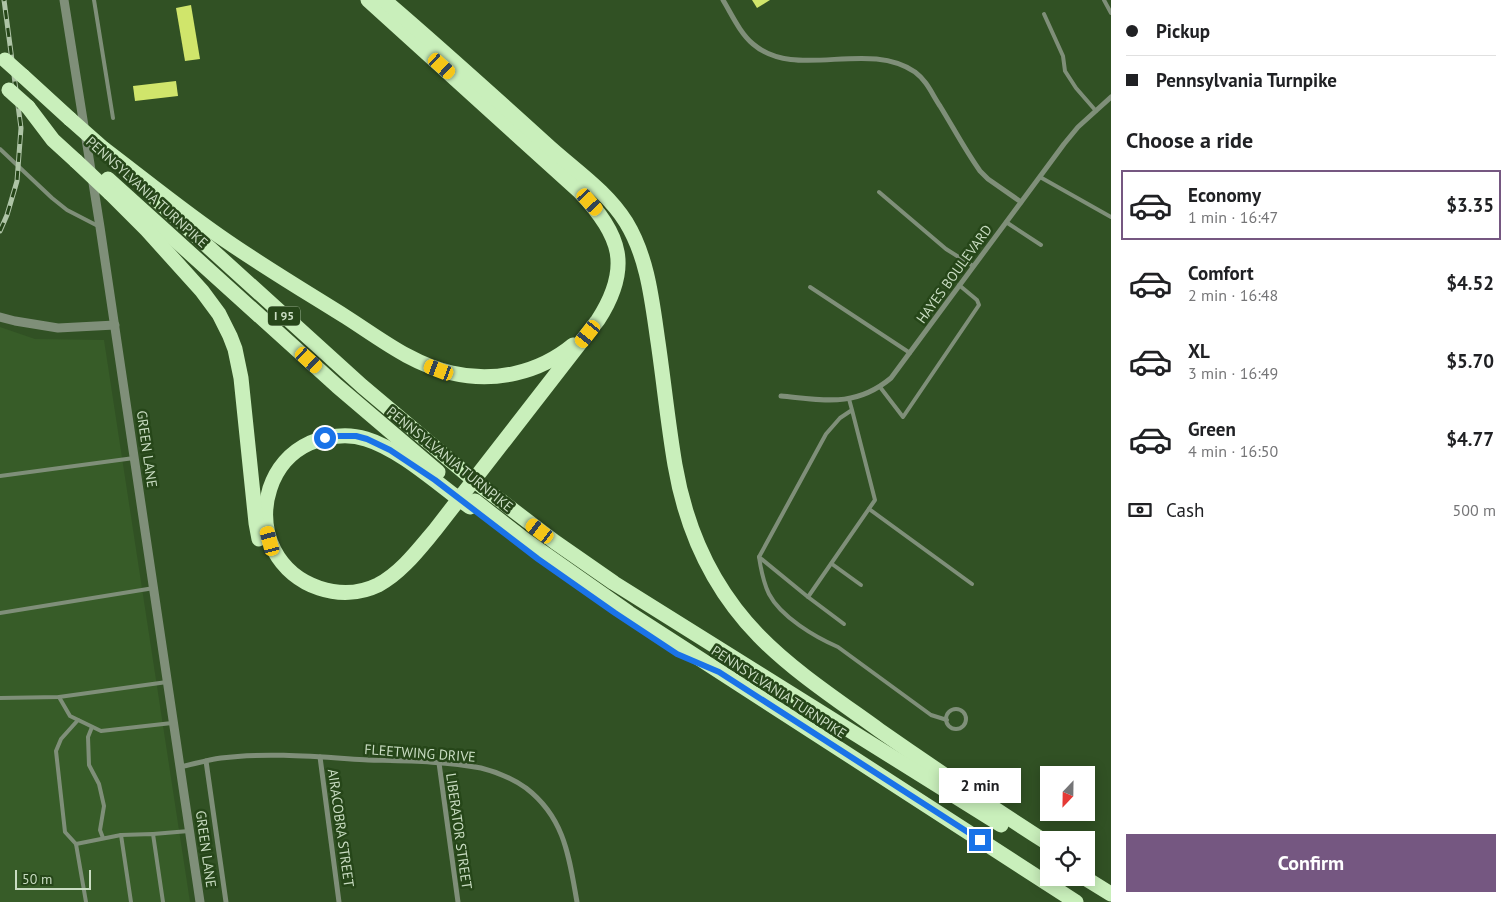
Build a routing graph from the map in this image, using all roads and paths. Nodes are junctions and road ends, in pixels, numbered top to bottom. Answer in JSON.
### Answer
{"nodes":[{"id":1,"x":64,"y":0,"type":"edge"},
{"id":2,"x":94,"y":0,"type":"edge"},
{"id":3,"x":368,"y":0,"type":"edge"},
{"id":4,"x":384,"y":0,"type":"edge"},
{"id":5,"x":723,"y":0,"type":"edge"},
{"id":6,"x":1104,"y":0,"type":"edge"},
{"id":7,"x":1111,"y":13,"type":"edge"},
{"id":8,"x":1044,"y":14,"type":"dead end"},
{"id":9,"x":3,"y":58,"type":"edge"},
{"id":10,"x":5,"y":86,"type":"edge"},
{"id":11,"x":1111,"y":97,"type":"edge"},
{"id":12,"x":1096,"y":110,"type":"junction"},
{"id":13,"x":113,"y":118,"type":"dead end"},
{"id":14,"x":0,"y":149,"type":"edge"},
{"id":15,"x":104,"y":149,"type":"junction"},
{"id":16,"x":569,"y":165,"type":"junction"},
{"id":17,"x":1040,"y":177,"type":"junction"},
{"id":18,"x":109,"y":186,"type":"junction"},
{"id":19,"x":879,"y":192,"type":"dead end"},
{"id":20,"x":1021,"y":202,"type":"junction"},
{"id":21,"x":1111,"y":217,"type":"edge"},
{"id":22,"x":1006,"y":222,"type":"junction"},
{"id":23,"x":100,"y":227,"type":"junction"},
{"id":24,"x":1042,"y":245,"type":"dead end"},
{"id":25,"x":973,"y":266,"type":"junction"},
{"id":26,"x":959,"y":285,"type":"junction"},
{"id":27,"x":810,"y":287,"type":"dead end"},
{"id":28,"x":0,"y":317,"type":"edge"},
{"id":29,"x":115,"y":325,"type":"junction"},
{"id":30,"x":588,"y":334,"type":"junction"},
{"id":31,"x":910,"y":353,"type":"junction"},
{"id":32,"x":880,"y":387,"type":"junction"},
{"id":33,"x":781,"y":396,"type":"dead end"},
{"id":34,"x":849,"y":399,"type":"junction"},
{"id":35,"x":852,"y":410,"type":"junction"},
{"id":36,"x":134,"y":458,"type":"junction"},
{"id":37,"x":0,"y":476,"type":"edge"},
{"id":38,"x":458,"y":492,"type":"junction"},
{"id":39,"x":869,"y":509,"type":"junction"},
{"id":40,"x":759,"y":557,"type":"junction"},
{"id":41,"x":832,"y":564,"type":"junction"},
{"id":42,"x":972,"y":584,"type":"dead end"},
{"id":43,"x":861,"y":585,"type":"dead end"},
{"id":44,"x":154,"y":588,"type":"junction"},
{"id":45,"x":808,"y":597,"type":"junction"},
{"id":46,"x":0,"y":613,"type":"edge"},
{"id":47,"x":844,"y":624,"type":"dead end"},
{"id":48,"x":168,"y":682,"type":"junction"},
{"id":49,"x":0,"y":698,"type":"edge"},
{"id":50,"x":59,"y":698,"type":"junction"},
{"id":51,"x":78,"y":720,"type":"junction"},
{"id":52,"x":947,"y":720,"type":"junction"},
{"id":53,"x":174,"y":723,"type":"junction"},
{"id":54,"x":92,"y":727,"type":"junction"},
{"id":55,"x":320,"y":757,"type":"junction"},
{"id":56,"x":206,"y":761,"type":"junction"},
{"id":57,"x":439,"y":763,"type":"junction"},
{"id":58,"x":180,"y":767,"type":"junction"},
{"id":59,"x":190,"y":831,"type":"junction"},
{"id":60,"x":153,"y":834,"type":"junction"},
{"id":61,"x":120,"y":835,"type":"junction"},
{"id":62,"x":103,"y":838,"type":"junction"},
{"id":63,"x":1040,"y":838,"type":"edge"},
{"id":64,"x":76,"y":844,"type":"junction"},
{"id":65,"x":1040,"y":849,"type":"edge"},
{"id":66,"x":1095,"y":874,"type":"edge"},
{"id":67,"x":1095,"y":884,"type":"edge"},
{"id":68,"x":1111,"y":884,"type":"edge"},
{"id":69,"x":1111,"y":894,"type":"edge"},
{"id":70,"x":86,"y":902,"type":"edge"},
{"id":71,"x":131,"y":902,"type":"edge"},
{"id":72,"x":163,"y":902,"type":"edge"},
{"id":73,"x":200,"y":902,"type":"edge"},
{"id":74,"x":226,"y":902,"type":"edge"},
{"id":75,"x":339,"y":902,"type":"edge"},
{"id":76,"x":458,"y":902,"type":"edge"},
{"id":77,"x":577,"y":902,"type":"edge"},
{"id":78,"x":1076,"y":902,"type":"edge"}],
"edges":[{"from":1,"to":23,"type":"street","name":"GREEN LANE"},
{"from":2,"to":13,"type":"lane"},
{"from":3,"to":30,"type":"highway"},
{"from":4,"to":16,"type":"highway"},
{"from":5,"to":20,"type":"street"},
{"from":6,"to":7,"type":"lane"},
{"from":8,"to":12,"type":"lane"},
{"from":9,"to":15,"type":"highway","name":"PENNSYLVANIA TURNPIKE","number":"I 95","bridge":true},
{"from":10,"to":18,"type":"highway","name":"PENNSYLVANIA TURNPIKE","number":"I 95","bridge":true},
{"from":11,"to":12,"type":"street","name":"HAYES BOULEVARD"},
{"from":12,"to":17,"type":"street","name":"HAYES BOULEVARD"},
{"from":14,"to":23,"type":"lane"},
{"from":15,"to":30,"type":"highway"},
{"from":15,"to":65,"type":"highway","name":"PENNSYLVANIA TURNPIKE","number":"I 95","bridge":true},
{"from":16,"to":18,"type":"highway"},
{"from":16,"to":63,"type":"highway"},
{"from":17,"to":20,"type":"street","name":"HAYES BOULEVARD"},
{"from":17,"to":21,"type":"lane"},
{"from":18,"to":38,"type":"highway","name":"PENNSYLVANIA TURNPIKE","number":"I 95"},
{"from":19,"to":25,"type":"lane"},
{"from":20,"to":22,"type":"street","name":"HAYES BOULEVARD"},
{"from":22,"to":24,"type":"lane"},
{"from":22,"to":25,"type":"street","name":"HAYES BOULEVARD"},
{"from":23,"to":29,"type":"street","name":"GREEN LANE"},
{"from":25,"to":26,"type":"street","name":"HAYES BOULEVARD"},
{"from":26,"to":31,"type":"street","name":"HAYES BOULEVARD"},
{"from":26,"to":32,"type":"lane"},
{"from":27,"to":31,"type":"lane"},
{"from":28,"to":29,"type":"street"},
{"from":29,"to":36,"type":"street","name":"GREEN LANE"},
{"from":30,"to":38,"type":"highway"},
{"from":31,"to":32,"type":"street","name":"HAYES BOULEVARD"},
{"from":32,"to":34,"type":"street","name":"HAYES BOULEVARD"},
{"from":33,"to":34,"type":"street","name":"HAYES BOULEVARD"},
{"from":34,"to":35,"type":"lane"},
{"from":35,"to":39,"type":"lane"},
{"from":35,"to":40,"type":"lane"},
{"from":36,"to":37,"type":"lane"},
{"from":36,"to":44,"type":"street","name":"GREEN LANE"},
{"from":38,"to":78,"type":"highway","name":"PENNSYLVANIA TURNPIKE","number":"I 95"},
{"from":39,"to":41,"type":"lane"},
{"from":39,"to":42,"type":"lane"},
{"from":40,"to":45,"type":"lane"},
{"from":40,"to":52,"type":"lane"},
{"from":41,"to":43,"type":"lane"},
{"from":41,"to":45,"type":"lane"},
{"from":44,"to":46,"type":"lane"},
{"from":44,"to":48,"type":"street","name":"GREEN LANE"},
{"from":45,"to":47,"type":"lane"},
{"from":48,"to":50,"type":"lane"},
{"from":48,"to":53,"type":"street","name":"GREEN LANE"},
{"from":49,"to":50,"type":"lane"},
{"from":50,"to":51,"type":"lane"},
{"from":51,"to":54,"type":"lane"},
{"from":51,"to":64,"type":"lane"},
{"from":52,"to":52,"type":"lane"},
{"from":53,"to":54,"type":"lane"},
{"from":53,"to":58,"type":"street","name":"GREEN LANE"},
{"from":54,"to":62,"type":"lane"},
{"from":55,"to":56,"type":"street","name":"FLEETWING DRIVE"},
{"from":55,"to":57,"type":"street","name":"FLEETWING DRIVE"},
{"from":55,"to":75,"type":"street","name":"AIRACOBRA STREET"},
{"from":56,"to":58,"type":"street","name":"FLEETWING DRIVE"},
{"from":56,"to":74,"type":"street"},
{"from":57,"to":76,"type":"street","name":"LIBERATOR STREET"},
{"from":57,"to":77,"type":"street","name":"FLEETWING DRIVE"},
{"from":58,"to":59,"type":"street","name":"GREEN LANE"},
{"from":59,"to":60,"type":"lane"},
{"from":59,"to":73,"type":"street","name":"GREEN LANE"},
{"from":60,"to":61,"type":"lane"},
{"from":60,"to":72,"type":"lane"},
{"from":61,"to":62,"type":"lane"},
{"from":61,"to":71,"type":"lane"},
{"from":62,"to":64,"type":"lane"},
{"from":64,"to":70,"type":"lane"},
{"from":66,"to":68,"type":"highway"},
{"from":67,"to":69,"type":"highway"}]}
